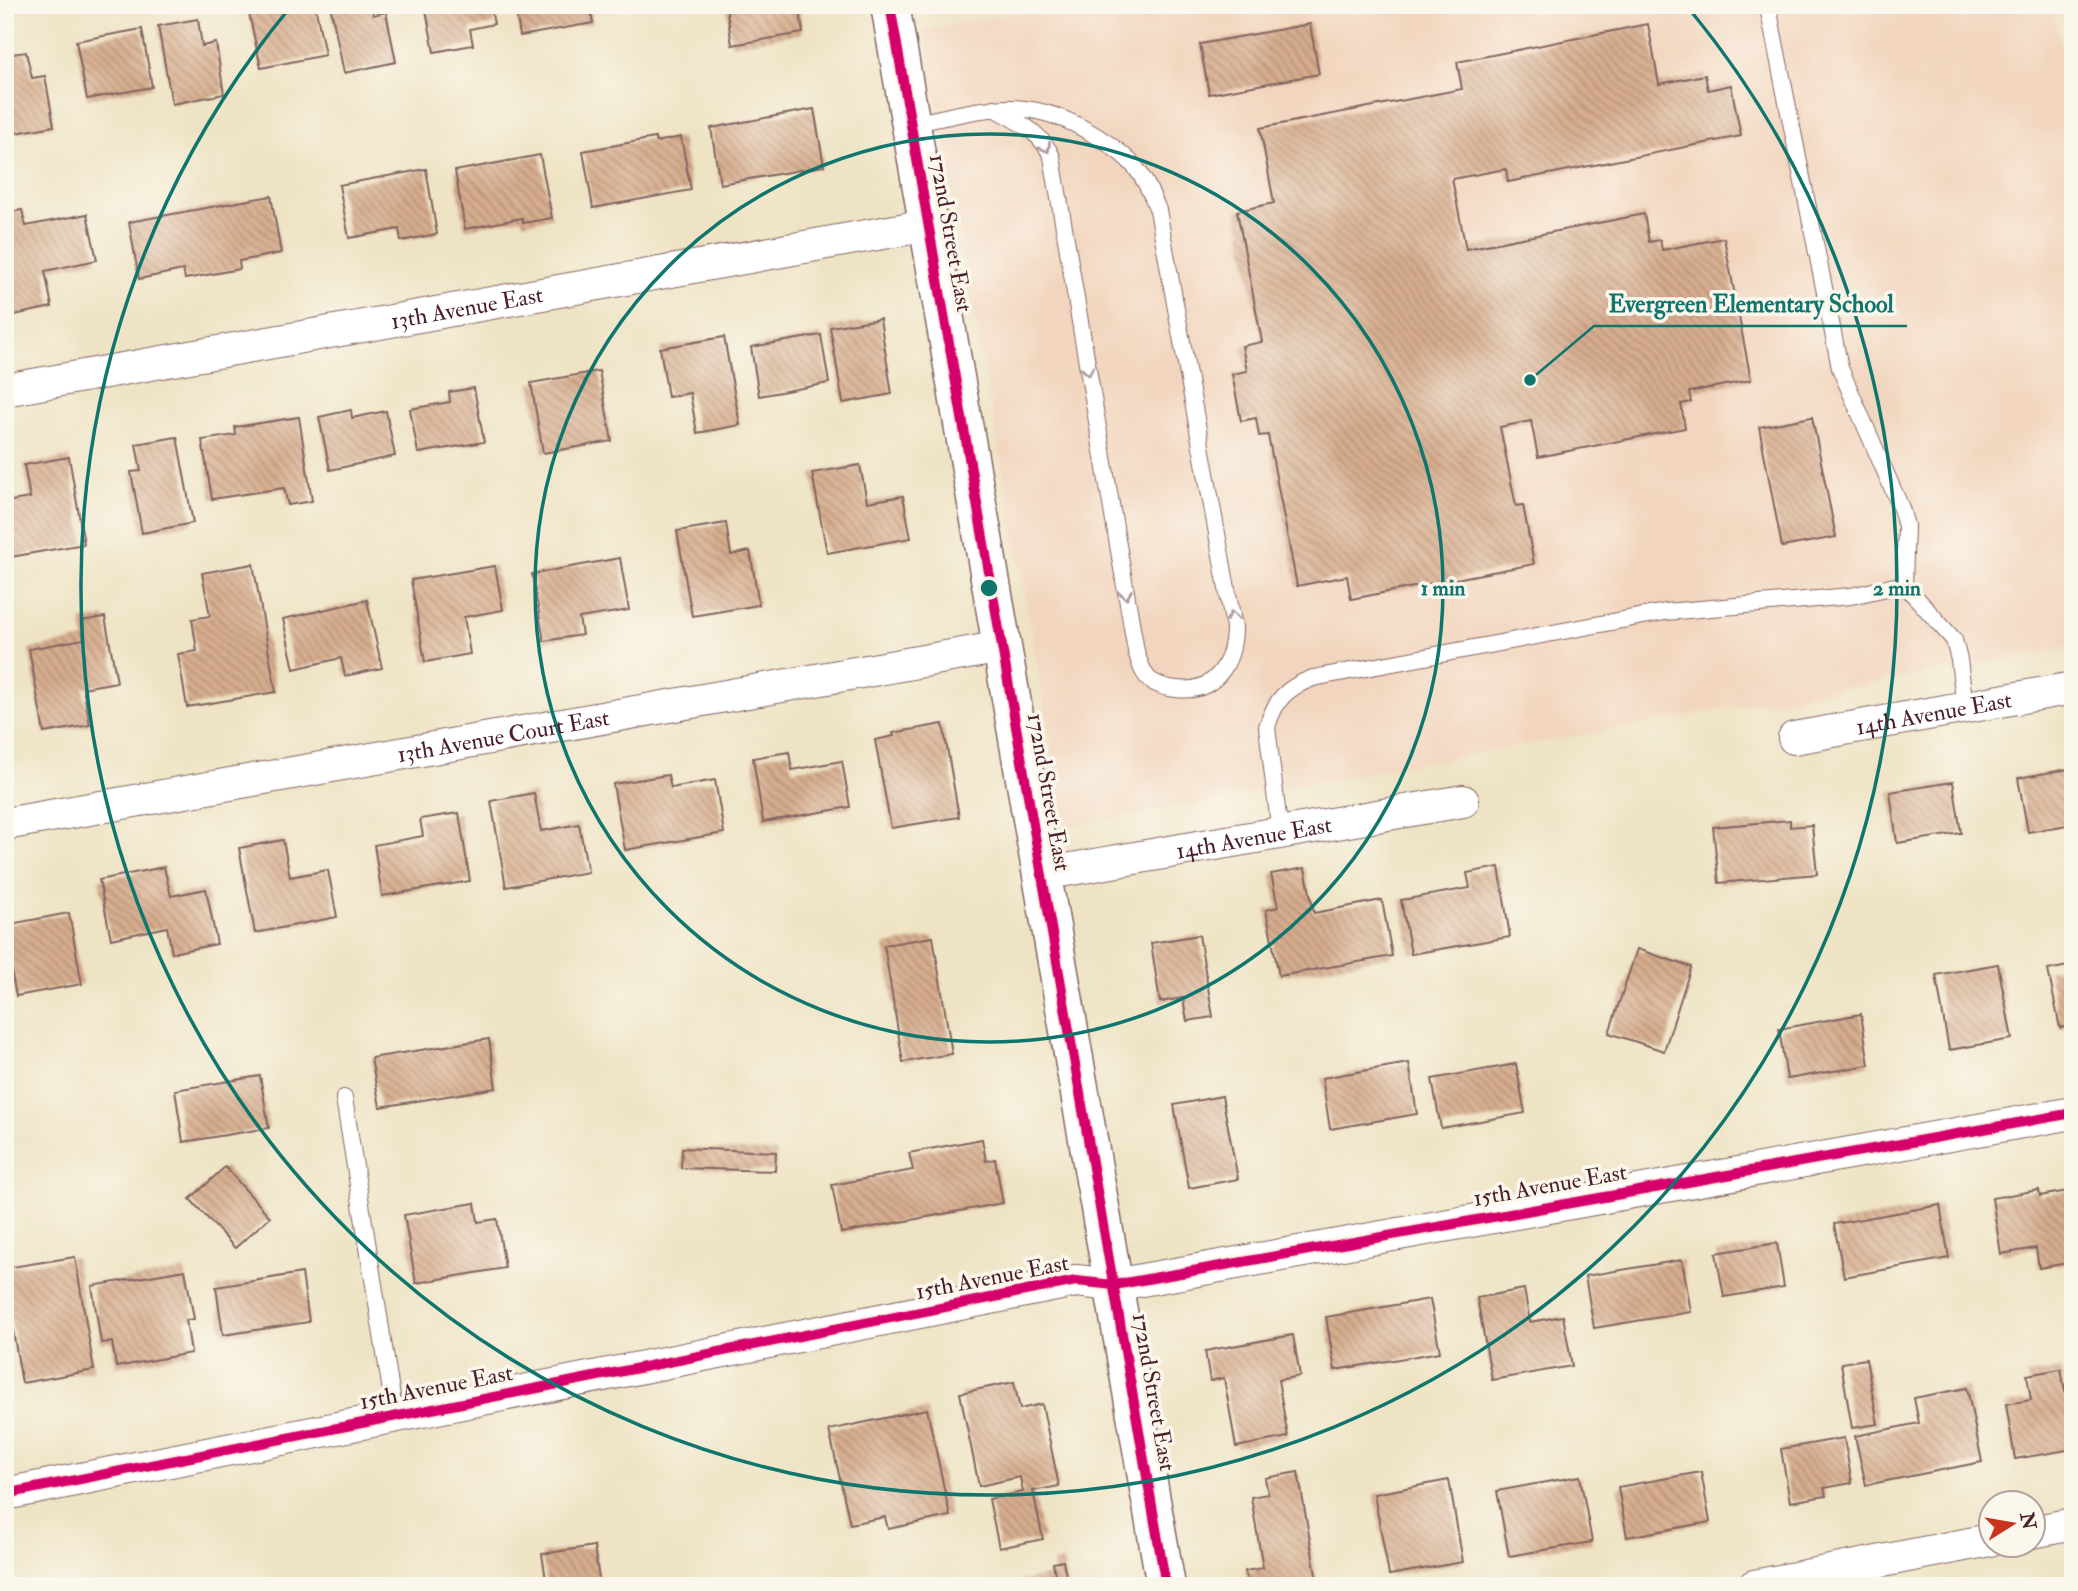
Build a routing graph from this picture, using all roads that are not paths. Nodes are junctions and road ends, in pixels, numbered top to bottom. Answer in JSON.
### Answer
{"nodes":[{"id":1,"x":890,"y":5,"type":"edge"},
{"id":2,"x":1765,"y":5,"type":"edge"},
{"id":3,"x":993,"y":108,"type":"junction"},
{"id":4,"x":911,"y":124,"type":"junction"},
{"id":5,"x":928,"y":225,"type":"junction"},
{"id":6,"x":5,"y":390,"type":"edge"},
{"id":7,"x":1904,"y":584,"type":"junction"},
{"id":8,"x":1002,"y":647,"type":"junction"},
{"id":9,"x":2073,"y":688,"type":"edge"},
{"id":10,"x":1965,"y":707,"type":"junction"},
{"id":11,"x":1794,"y":738,"type":"dead end"},
{"id":12,"x":1463,"y":801,"type":"dead end"},
{"id":13,"x":5,"y":824,"type":"edge"},
{"id":14,"x":1280,"y":833,"type":"junction"},
{"id":15,"x":1043,"y":874,"type":"junction"},
{"id":16,"x":344,"y":1098,"type":"dead end"},
{"id":17,"x":2073,"y":1113,"type":"edge"},
{"id":18,"x":1114,"y":1285,"type":"junction"},
{"id":19,"x":395,"y":1416,"type":"junction"},
{"id":20,"x":5,"y":1494,"type":"edge"},
{"id":21,"x":2073,"y":1524,"type":"edge"},
{"id":22,"x":2046,"y":1529,"type":"edge"},
{"id":23,"x":1976,"y":1543,"type":"edge"},
{"id":24,"x":1166,"y":1586,"type":"edge"},
{"id":25,"x":1755,"y":1586,"type":"edge"}],
"edges":[{"from":1,"to":4,"type":"street","name":"172nd Street East"},
{"from":2,"to":7,"type":"lane"},
{"from":3,"to":3,"type":"lane","one_way":true},
{"from":3,"to":4,"type":"lane"},
{"from":4,"to":5,"type":"street","name":"172nd Street East"},
{"from":5,"to":6,"type":"street","name":"13th Avenue East"},
{"from":5,"to":8,"type":"street","name":"172nd Street East"},
{"from":7,"to":10,"type":"lane"},
{"from":7,"to":14,"type":"lane"},
{"from":8,"to":13,"type":"street","name":"13th Avenue Court East"},
{"from":8,"to":15,"type":"street","name":"172nd Street East"},
{"from":9,"to":10,"type":"street","name":"14th Avenue East"},
{"from":10,"to":11,"type":"street","name":"14th Avenue East"},
{"from":12,"to":14,"type":"street","name":"14th Avenue East"},
{"from":14,"to":15,"type":"street","name":"14th Avenue East"},
{"from":15,"to":18,"type":"street","name":"172nd Street East"},
{"from":16,"to":19,"type":"lane"},
{"from":17,"to":18,"type":"street","name":"15th Avenue East"},
{"from":18,"to":19,"type":"street","name":"15th Avenue East"},
{"from":18,"to":24,"type":"street","name":"172nd Street East"},
{"from":19,"to":20,"type":"street","name":"15th Avenue East"},
{"from":21,"to":22,"type":"street"},
{"from":23,"to":25,"type":"street"}]}
